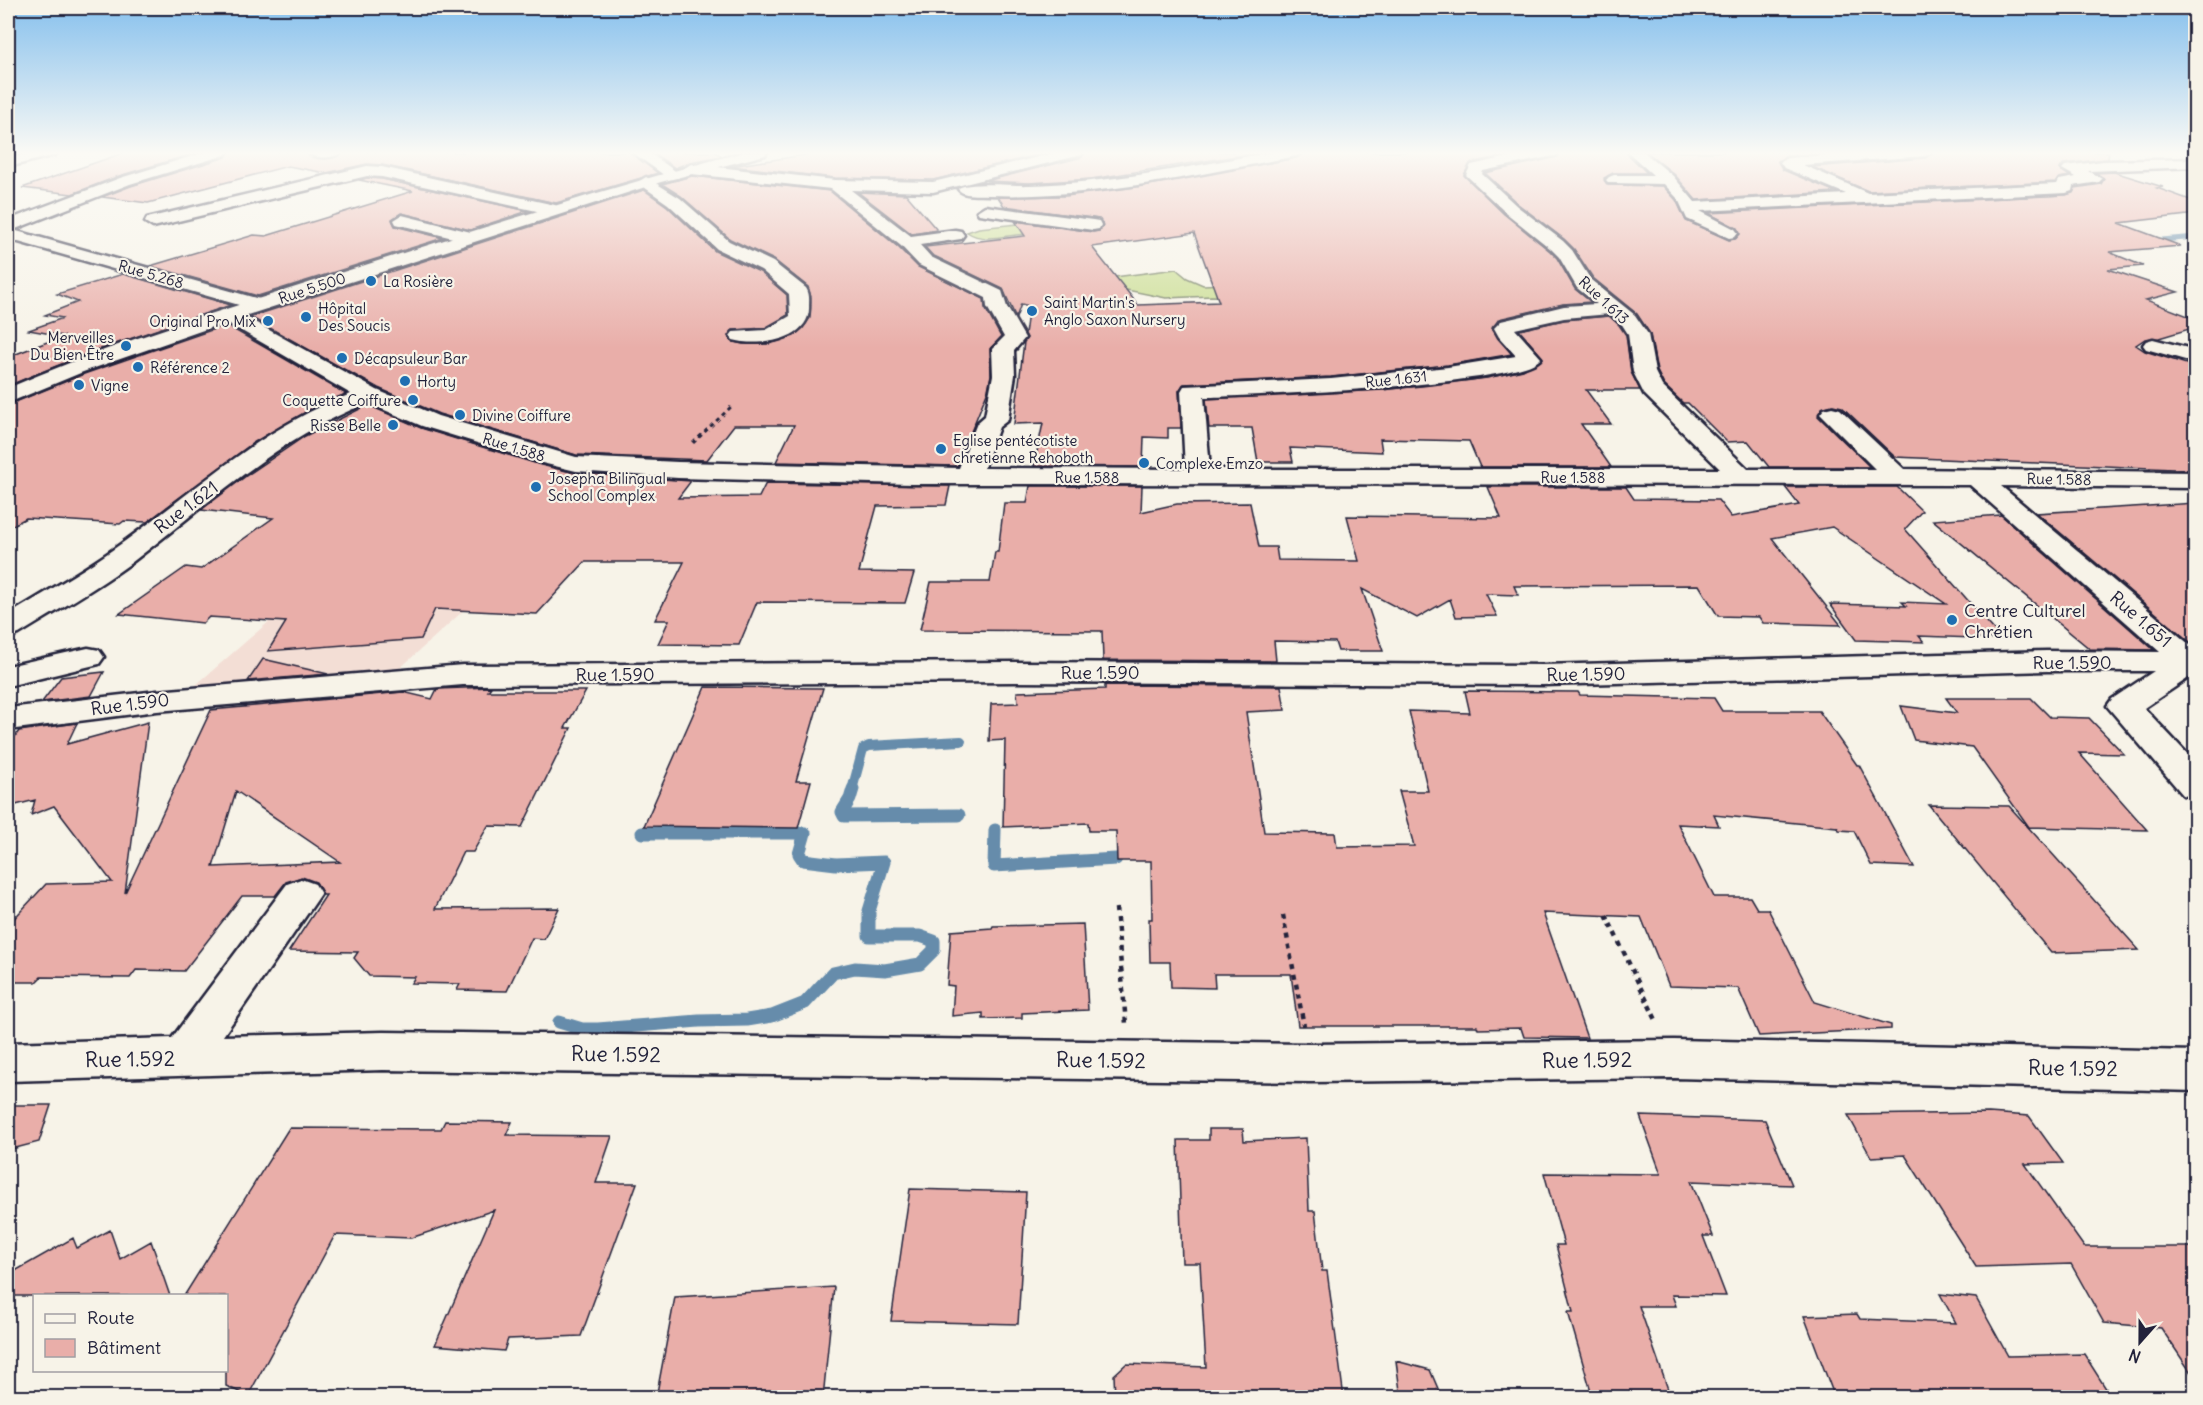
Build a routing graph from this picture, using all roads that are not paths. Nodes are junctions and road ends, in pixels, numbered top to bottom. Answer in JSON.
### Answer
{"nodes":[{"id":1,"x":30,"y":218,"type":"edge"},
{"id":2,"x":172,"y":218,"type":"edge"},
{"id":3,"x":531,"y":218,"type":"edge"},
{"id":4,"x":692,"y":218,"type":"edge"},
{"id":5,"x":876,"y":218,"type":"edge"},
{"id":6,"x":1036,"y":218,"type":"edge"},
{"id":7,"x":1522,"y":218,"type":"edge"},
{"id":8,"x":1700,"y":218,"type":"edge"},
{"id":9,"x":402,"y":220,"type":"dead end"},
{"id":10,"x":153,"y":222,"type":"dead end"},
{"id":11,"x":1092,"y":225,"type":"dead end"},
{"id":12,"x":8,"y":226,"type":"edge"},
{"id":13,"x":1729,"y":233,"type":"dead end"},
{"id":14,"x":8,"y":234,"type":"edge"},
{"id":15,"x":956,"y":235,"type":"dead end"},
{"id":16,"x":469,"y":237,"type":"junction"},
{"id":17,"x":907,"y":242,"type":"junction"},
{"id":18,"x":260,"y":305,"type":"junction"},
{"id":19,"x":1616,"y":308,"type":"junction"},
{"id":20,"x":228,"y":315,"type":"junction"},
{"id":21,"x":740,"y":336,"type":"dead end"},
{"id":22,"x":2153,"y":345,"type":"dead end"},
{"id":23,"x":2191,"y":353,"type":"edge"},
{"id":24,"x":75,"y":367,"type":"junction"},
{"id":25,"x":8,"y":385,"type":"edge"},
{"id":26,"x":369,"y":395,"type":"junction"},
{"id":27,"x":8,"y":396,"type":"edge"},
{"id":28,"x":1832,"y":414,"type":"dead end"},
{"id":29,"x":969,"y":476,"type":"junction"},
{"id":30,"x":1198,"y":477,"type":"junction"},
{"id":31,"x":1742,"y":477,"type":"junction"},
{"id":32,"x":1897,"y":477,"type":"junction"},
{"id":33,"x":1977,"y":478,"type":"junction"},
{"id":34,"x":2196,"y":480,"type":"edge"},
{"id":35,"x":8,"y":628,"type":"edge"},
{"id":36,"x":88,"y":657,"type":"dead end"},
{"id":37,"x":2193,"y":662,"type":"edge"},
{"id":38,"x":8,"y":676,"type":"edge"},
{"id":39,"x":8,"y":719,"type":"edge"},
{"id":40,"x":2196,"y":786,"type":"edge"},
{"id":41,"x":301,"y":894,"type":"dead end"},
{"id":42,"x":183,"y":1058,"type":"junction"},
{"id":43,"x":8,"y":1062,"type":"edge"},
{"id":44,"x":2196,"y":1071,"type":"edge"}],
"edges":[{"from":1,"to":12,"type":"street"},
{"from":2,"to":10,"type":"street"},
{"from":3,"to":16,"type":"street","name":"Rue 5.500"},
{"from":4,"to":21,"type":"street"},
{"from":5,"to":17,"type":"street"},
{"from":6,"to":11,"type":"street"},
{"from":7,"to":19,"type":"street","name":"Rue 1.613"},
{"from":8,"to":13,"type":"street"},
{"from":9,"to":16,"type":"street"},
{"from":14,"to":18,"type":"street","name":"Rue 5.268"},
{"from":15,"to":17,"type":"street"},
{"from":16,"to":18,"type":"street","name":"Rue 5.500"},
{"from":17,"to":29,"type":"street"},
{"from":18,"to":20,"type":"street","name":"Rue 5.500"},
{"from":19,"to":30,"type":"street","name":"Rue 1.631"},
{"from":19,"to":31,"type":"street","name":"Rue 1.613"},
{"from":20,"to":24,"type":"street","name":"Rue 5.500"},
{"from":20,"to":26,"type":"street","name":"Rue 1.588"},
{"from":22,"to":23,"type":"street"},
{"from":24,"to":25,"type":"street"},
{"from":24,"to":27,"type":"street","name":"Rue 5.500"},
{"from":26,"to":29,"type":"street","name":"Rue 1.588"},
{"from":26,"to":35,"type":"street","name":"Rue 1.621"},
{"from":28,"to":32,"type":"street"},
{"from":29,"to":30,"type":"street","name":"Rue 1.588"},
{"from":30,"to":31,"type":"street","name":"Rue 1.588"},
{"from":31,"to":32,"type":"street","name":"Rue 1.588"},
{"from":32,"to":33,"type":"street","name":"Rue 1.588"},
{"from":33,"to":34,"type":"street","name":"Rue 1.588"},
{"from":33,"to":37,"type":"street","name":"Rue 1.651"},
{"from":36,"to":38,"type":"street"},
{"from":37,"to":39,"type":"street","name":"Rue 1.590"},
{"from":37,"to":40,"type":"street","name":"Rue 1.651"},
{"from":41,"to":42,"type":"street"},
{"from":42,"to":43,"type":"street","name":"Rue 1.592"},
{"from":42,"to":44,"type":"street","name":"Rue 1.592"}]}
